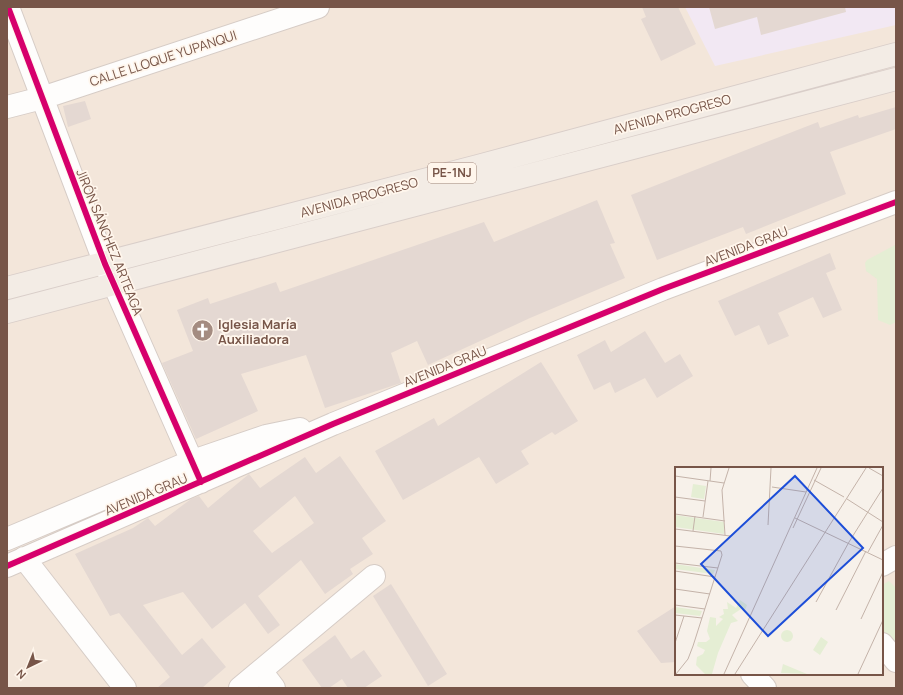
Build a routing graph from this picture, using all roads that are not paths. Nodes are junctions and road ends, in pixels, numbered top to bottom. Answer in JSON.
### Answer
{"nodes":[{"id":1,"x":8,"y":7,"type":"edge"},
{"id":2,"x":318,"y":7,"type":"edge"},
{"id":3,"x":896,"y":54,"type":"edge"},
{"id":4,"x":896,"y":79,"type":"edge"},
{"id":5,"x":42,"y":98,"type":"junction"},
{"id":6,"x":7,"y":107,"type":"edge"},
{"id":7,"x":896,"y":202,"type":"edge"},
{"id":8,"x":109,"y":274,"type":"junction"},
{"id":9,"x":7,"y":288,"type":"edge"},
{"id":10,"x":7,"y":312,"type":"edge"},
{"id":11,"x":333,"y":424,"type":"junction"},
{"id":12,"x":190,"y":462,"type":"junction"},
{"id":13,"x":200,"y":482,"type":"junction"},
{"id":14,"x":7,"y":539,"type":"edge"},
{"id":15,"x":15,"y":562,"type":"edge"},
{"id":16,"x":374,"y":576,"type":"dead end"},
{"id":17,"x":883,"y":645,"type":"edge"},
{"id":18,"x":896,"y":661,"type":"edge"},
{"id":19,"x":261,"y":671,"type":"junction"},
{"id":20,"x":753,"y":675,"type":"edge"},
{"id":21,"x":125,"y":688,"type":"edge"},
{"id":22,"x":240,"y":688,"type":"edge"},
{"id":23,"x":274,"y":688,"type":"edge"},
{"id":24,"x":765,"y":688,"type":"edge"}],
"edges":[{"from":1,"to":5,"type":"street","name":"JIRÓN SÁNCHEZ ARTEAGA"},
{"from":2,"to":5,"type":"street","name":"CALLE LLOQUE YUPANQUI"},
{"from":3,"to":8,"type":"main road","name":"AVENIDA PROGRESO","number":"PE-1NJ"},
{"from":4,"to":8,"type":"main road","name":"AVENIDA PROGRESO","number":"PE-1NJ"},
{"from":5,"to":6,"type":"street","name":"CALLE LLOQUE YUPANQUI"},
{"from":5,"to":8,"type":"street","name":"JIRÓN SÁNCHEZ ARTEAGA"},
{"from":7,"to":11,"type":"street","name":"AVENIDA GRAU"},
{"from":8,"to":9,"type":"main road","name":"AVENIDA PROGRESO","number":"PE-1NJ"},
{"from":8,"to":10,"type":"main road","name":"AVENIDA PROGRESO","number":"PE-1NJ"},
{"from":8,"to":12,"type":"street","name":"JIRÓN SÁNCHEZ ARTEAGA"},
{"from":11,"to":12,"type":"street","name":"AVENIDA GRAU"},
{"from":11,"to":13,"type":"street","name":"AVENIDA GRAU"},
{"from":12,"to":13,"type":"street","name":"JIRÓN SÁNCHEZ ARTEAGA"},
{"from":12,"to":14,"type":"street","name":"AVENIDA GRAU"},
{"from":13,"to":15,"type":"street","name":"AVENIDA GRAU"},
{"from":15,"to":21,"type":"street"},
{"from":16,"to":19,"type":"street"},
{"from":17,"to":18,"type":"street"},
{"from":19,"to":22,"type":"street"},
{"from":19,"to":23,"type":"street"},
{"from":20,"to":24,"type":"street"}]}
